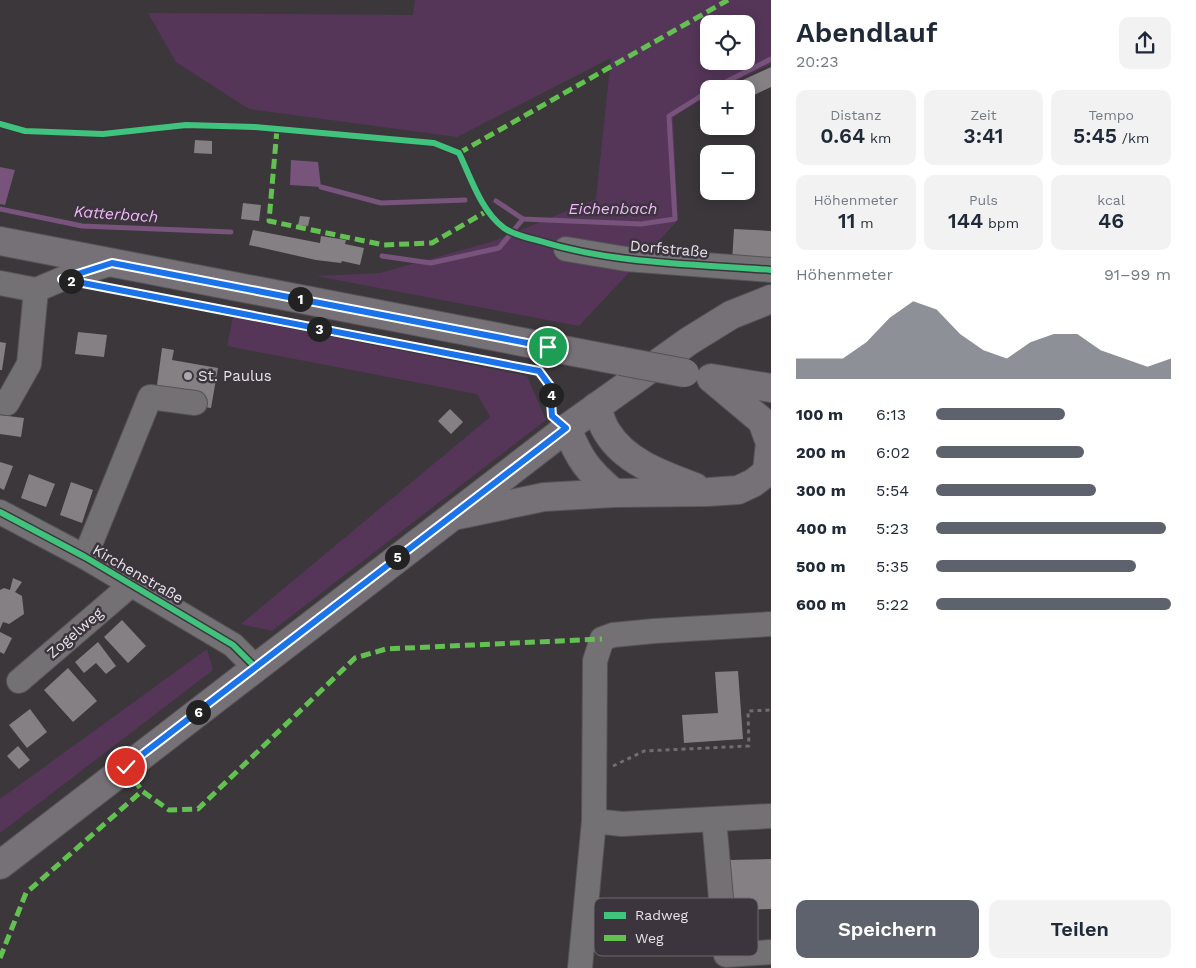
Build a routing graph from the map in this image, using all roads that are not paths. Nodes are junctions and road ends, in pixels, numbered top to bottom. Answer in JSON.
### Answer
{"nodes":[{"id":1,"x":0,"y":241,"type":"edge"},
{"id":2,"x":566,"y":249,"type":"dead end"},
{"id":3,"x":771,"y":270,"type":"edge"},
{"id":4,"x":106,"y":275,"type":"junction"},
{"id":5,"x":0,"y":283,"type":"edge"},
{"id":6,"x":36,"y":290,"type":"junction"},
{"id":7,"x":771,"y":299,"type":"edge"},
{"id":8,"x":712,"y":379,"type":"junction"},
{"id":9,"x":771,"y":388,"type":"edge"},
{"id":10,"x":0,"y":402,"type":"edge"},
{"id":11,"x":195,"y":403,"type":"dead end"},
{"id":12,"x":596,"y":407,"type":"junction"},
{"id":13,"x":566,"y":428,"type":"junction"},
{"id":14,"x":769,"y":470,"type":"edge"},
{"id":15,"x":708,"y":492,"type":"junction"},
{"id":16,"x":614,"y":493,"type":"junction"},
{"id":17,"x":0,"y":512,"type":"edge"},
{"id":18,"x":450,"y":517,"type":"junction"},
{"id":19,"x":85,"y":557,"type":"junction"},
{"id":20,"x":132,"y":584,"type":"junction"},
{"id":21,"x":771,"y":624,"type":"edge"},
{"id":22,"x":256,"y":668,"type":"junction"},
{"id":23,"x":18,"y":681,"type":"dead end"},
{"id":24,"x":771,"y":816,"type":"edge"},
{"id":25,"x":714,"y":819,"type":"junction"},
{"id":26,"x":594,"y":821,"type":"junction"},
{"id":27,"x":0,"y":865,"type":"edge"},
{"id":28,"x":721,"y":898,"type":"edge"},
{"id":29,"x":771,"y":952,"type":"edge"},
{"id":30,"x":758,"y":953,"type":"edge"},
{"id":31,"x":580,"y":968,"type":"edge"}],
"edges":[{"from":1,"to":4,"type":"main road"},
{"from":2,"to":3,"type":"street","name":"Dorfstraße"},
{"from":4,"to":6,"type":"street"},
{"from":4,"to":8,"type":"main road","bridge":true},
{"from":5,"to":6,"type":"street"},
{"from":6,"to":10,"type":"street"},
{"from":7,"to":12,"type":"main road"},
{"from":8,"to":9,"type":"main road"},
{"from":8,"to":14,"type":"main road"},
{"from":11,"to":19,"type":"street"},
{"from":12,"to":13,"type":"main road"},
{"from":12,"to":15,"type":"main road"},
{"from":13,"to":16,"type":"main road"},
{"from":13,"to":18,"type":"main road"},
{"from":14,"to":15,"type":"main road"},
{"from":15,"to":16,"type":"main road"},
{"from":16,"to":18,"type":"main road"},
{"from":17,"to":19,"type":"street","name":"Kirchenstraße"},
{"from":18,"to":22,"type":"main road"},
{"from":19,"to":20,"type":"street","name":"Kirchenstraße"},
{"from":20,"to":22,"type":"street","name":"Kirchenstraße"},
{"from":20,"to":23,"type":"street","name":"Zogelweg"},
{"from":21,"to":26,"type":"street"},
{"from":22,"to":27,"type":"main road"},
{"from":24,"to":25,"type":"street"},
{"from":25,"to":26,"type":"street"},
{"from":25,"to":28,"type":"street"},
{"from":26,"to":31,"type":"street"},
{"from":29,"to":30,"type":"street"}]}
